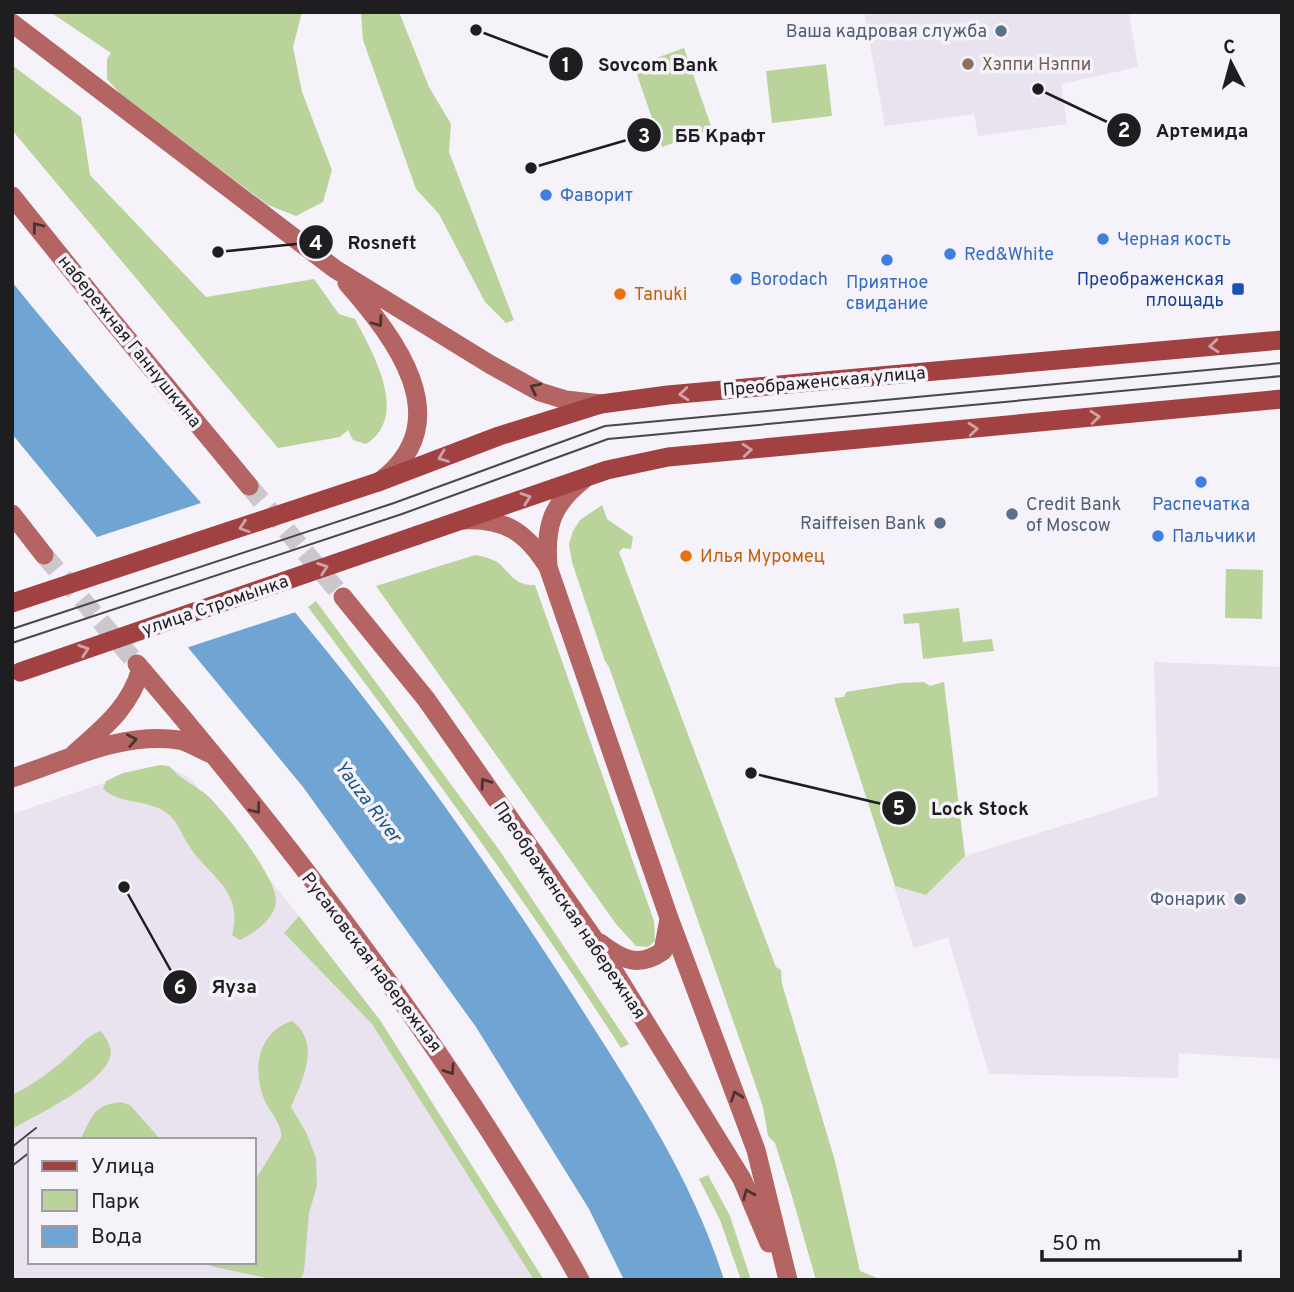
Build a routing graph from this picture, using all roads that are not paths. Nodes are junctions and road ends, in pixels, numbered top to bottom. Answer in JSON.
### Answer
{"nodes":[{"id":1,"x":12,"y":23,"type":"edge"},
{"id":2,"x":12,"y":196,"type":"edge"},
{"id":3,"x":335,"y":270,"type":"junction"},
{"id":4,"x":1282,"y":340,"type":"edge"},
{"id":5,"x":1282,"y":399,"type":"edge"},
{"id":6,"x":601,"y":404,"type":"junction"},
{"id":7,"x":586,"y":477,"type":"junction"},
{"id":8,"x":379,"y":482,"type":"junction"},
{"id":9,"x":249,"y":486,"type":"tunnel mouth"},
{"id":10,"x":16,"y":520,"type":"edge"},
{"id":11,"x":461,"y":521,"type":"junction"},
{"id":12,"x":44,"y":555,"type":"tunnel mouth"},
{"id":13,"x":548,"y":567,"type":"junction"},
{"id":14,"x":343,"y":597,"type":"tunnel mouth"},
{"id":15,"x":12,"y":603,"type":"edge"},
{"id":16,"x":16,"y":673,"type":"edge"},
{"id":17,"x":214,"y":755,"type":"junction"},
{"id":18,"x":67,"y":760,"type":"junction"},
{"id":19,"x":12,"y":778,"type":"edge"},
{"id":20,"x":669,"y":918,"type":"junction"},
{"id":21,"x":594,"y":939,"type":"junction"},
{"id":22,"x":580,"y":1280,"type":"edge"},
{"id":23,"x":786,"y":1280,"type":"edge"}],
"edges":[{"from":1,"to":3,"type":"main road"},
{"from":9,"to":2,"type":"main road","name":"набережная Ганнушкина","one_way":true},
{"from":6,"to":3,"type":"main road","one_way":true},
{"from":3,"to":8,"type":"main road","one_way":true},
{"from":4,"to":6,"type":"main road","name":"Преображенская улица","one_way":true},
{"from":7,"to":5,"type":"main road","one_way":true},
{"from":6,"to":8,"type":"main road","name":"Преображенская улица","one_way":true},
{"from":11,"to":7,"type":"main road","one_way":true},
{"from":7,"to":13,"type":"main road"},
{"from":8,"to":15,"type":"main road","one_way":true,"bridge":true},
{"from":10,"to":12,"type":"main road"},
{"from":11,"to":13,"type":"main road"},
{"from":16,"to":11,"type":"main road","name":"улица Стромынка","one_way":true,"bridge":true},
{"from":13,"to":20,"type":"main road"},
{"from":21,"to":14,"type":"main road","name":"Преображенская набережная","one_way":true},
{"from":18,"to":17,"type":"main road","one_way":true},
{"from":17,"to":18,"type":"main road","name":"Русаковская набережная"},
{"from":17,"to":22,"type":"main road","name":"Русаковская набережная","one_way":true},
{"from":18,"to":19,"type":"main road"},
{"from":20,"to":21,"type":"main road"},
{"from":23,"to":20,"type":"main road","one_way":true},
{"from":23,"to":21,"type":"main road","name":"Преображенская набережная","one_way":true}]}
